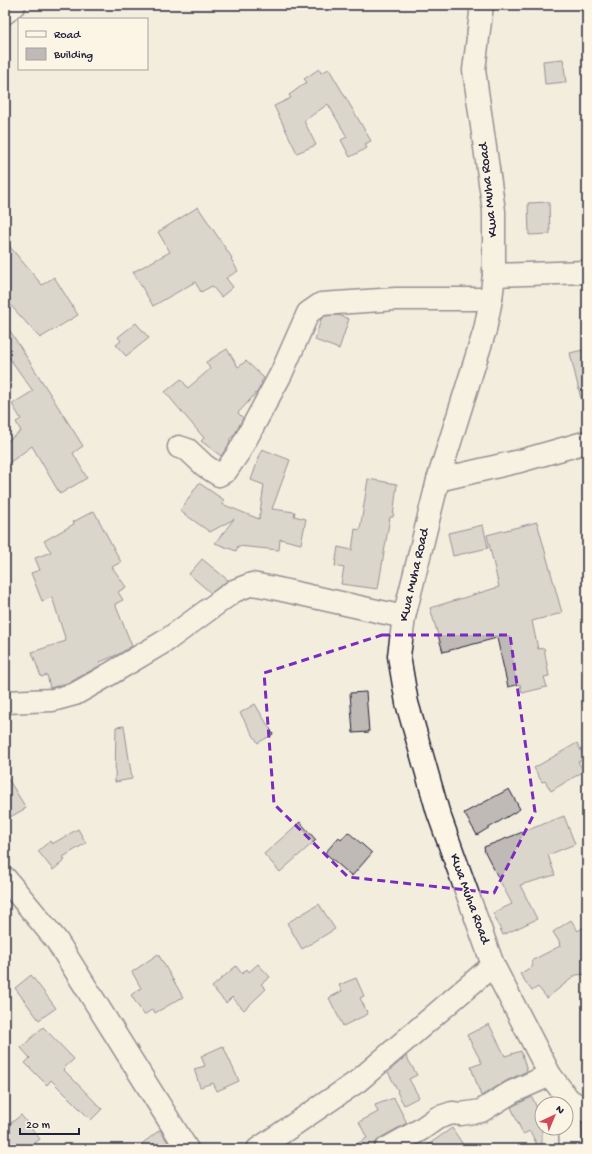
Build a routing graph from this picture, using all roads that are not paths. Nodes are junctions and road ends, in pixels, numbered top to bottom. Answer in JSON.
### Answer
{"nodes":[{"id":1,"x":14,"y":5,"type":"edge"},
{"id":2,"x":482,"y":5,"type":"edge"},
{"id":3,"x":5,"y":13,"type":"edge"},
{"id":4,"x":587,"y":272,"type":"edge"},
{"id":5,"x":494,"y":274,"type":"junction"},
{"id":6,"x":491,"y":299,"type":"junction"},
{"id":7,"x":587,"y":442,"type":"edge"},
{"id":8,"x":179,"y":447,"type":"dead end"},
{"id":9,"x":438,"y":480,"type":"junction"},
{"id":10,"x":404,"y":617,"type":"junction"},
{"id":11,"x":5,"y":702,"type":"edge"},
{"id":12,"x":5,"y":878,"type":"edge"},
{"id":13,"x":493,"y":966,"type":"junction"},
{"id":14,"x":550,"y":1075,"type":"junction"},
{"id":15,"x":578,"y":1106,"type":"edge"},
{"id":16,"x":187,"y":1149,"type":"edge"},
{"id":17,"x":258,"y":1149,"type":"edge"},
{"id":18,"x":386,"y":1149,"type":"edge"},
{"id":19,"x":571,"y":1149,"type":"edge"}],
"edges":[{"from":1,"to":3,"type":"street"},
{"from":2,"to":5,"type":"street","name":"Kwa Muha Road"},
{"from":4,"to":5,"type":"street"},
{"from":5,"to":6,"type":"street","name":"Kwa Muha Road"},
{"from":6,"to":8,"type":"street"},
{"from":6,"to":9,"type":"street","name":"Kwa Muha Road"},
{"from":7,"to":9,"type":"street"},
{"from":9,"to":10,"type":"street","name":"Kwa Muha Road"},
{"from":10,"to":11,"type":"street"},
{"from":10,"to":13,"type":"street","name":"Kwa Muha Road"},
{"from":12,"to":16,"type":"street"},
{"from":13,"to":14,"type":"street","name":"Kwa Muha Road"},
{"from":13,"to":17,"type":"street"},
{"from":14,"to":15,"type":"street","name":"Kwa Muha Road"},
{"from":14,"to":18,"type":"street"},
{"from":15,"to":19,"type":"street"}]}
